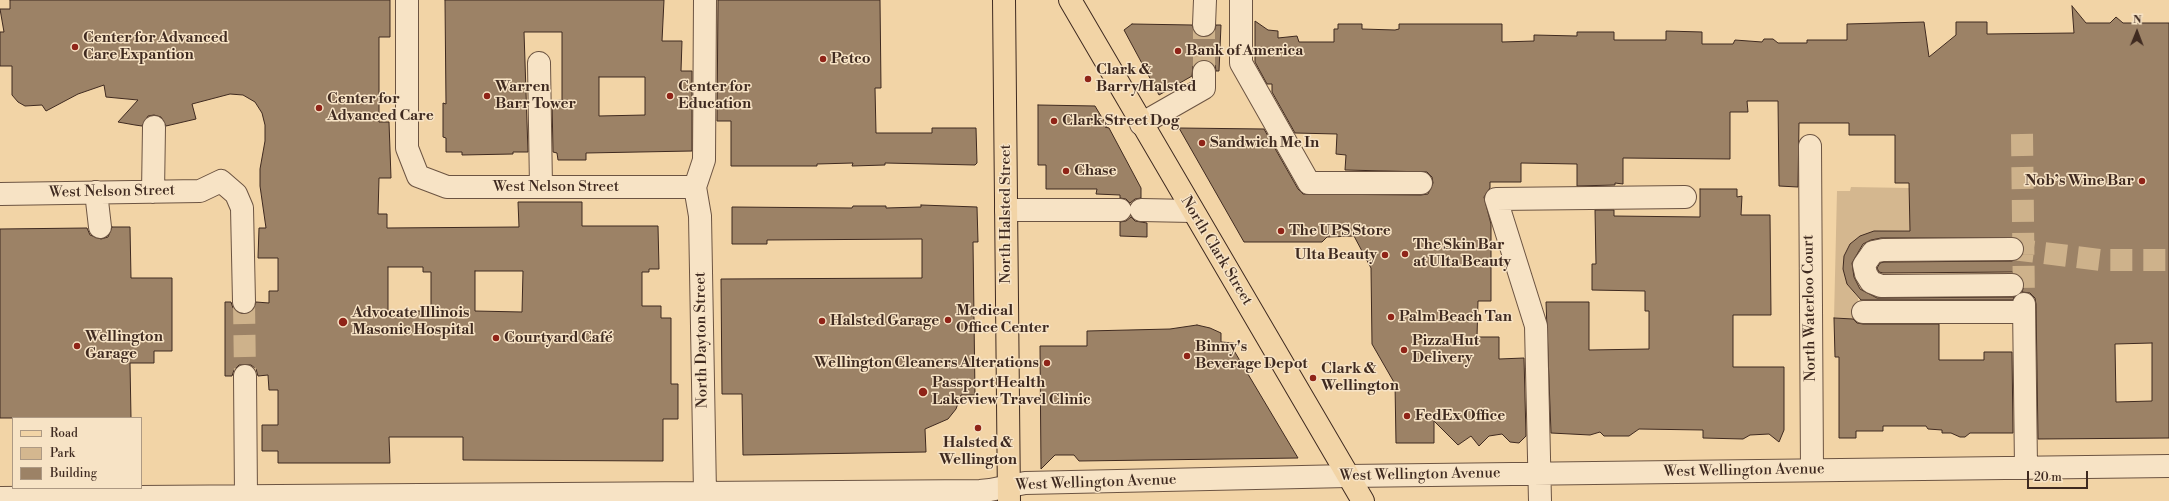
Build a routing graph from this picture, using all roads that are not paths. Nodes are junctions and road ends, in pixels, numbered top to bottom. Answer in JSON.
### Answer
{"nodes":[{"id":1,"x":407,"y":0,"type":"edge"},
{"id":2,"x":705,"y":0,"type":"edge"},
{"id":3,"x":1004,"y":0,"type":"edge"},
{"id":4,"x":1070,"y":0,"type":"edge"},
{"id":5,"x":1205,"y":0,"type":"edge"},
{"id":6,"x":1240,"y":0,"type":"edge"},
{"id":7,"x":1204,"y":25,"type":"tunnel mouth"},
{"id":8,"x":539,"y":63,"type":"dead end"},
{"id":9,"x":1204,"y":72,"type":"tunnel mouth"},
{"id":10,"x":1141,"y":124,"type":"junction"},
{"id":11,"x":154,"y":127,"type":"dead end"},
{"id":12,"x":1810,"y":146,"type":"dead end"},
{"id":13,"x":1421,"y":183,"type":"dead end"},
{"id":14,"x":695,"y":187,"type":"junction"},
{"id":15,"x":541,"y":188,"type":"junction"},
{"id":16,"x":96,"y":192,"type":"junction"},
{"id":17,"x":153,"y":192,"type":"junction"},
{"id":18,"x":0,"y":194,"type":"edge"},
{"id":19,"x":1685,"y":197,"type":"dead end"},
{"id":20,"x":1006,"y":210,"type":"junction"},
{"id":21,"x":1120,"y":210,"type":"dead end"},
{"id":22,"x":1141,"y":210,"type":"dead end"},
{"id":23,"x":1192,"y":211,"type":"junction"},
{"id":24,"x":100,"y":227,"type":"dead end"},
{"id":25,"x":2012,"y":249,"type":"tunnel mouth"},
{"id":26,"x":2012,"y":285,"type":"dead end"},
{"id":27,"x":244,"y":302,"type":"tunnel mouth"},
{"id":28,"x":1863,"y":312,"type":"dead end"},
{"id":29,"x":245,"y":376,"type":"tunnel mouth"},
{"id":30,"x":2169,"y":466,"type":"edge"},
{"id":31,"x":2026,"y":468,"type":"junction"},
{"id":32,"x":1812,"y":470,"type":"junction"},
{"id":33,"x":1540,"y":474,"type":"junction"},
{"id":34,"x":1348,"y":476,"type":"junction"},
{"id":35,"x":705,"y":493,"type":"junction"},
{"id":36,"x":1008,"y":494,"type":"edge"},
{"id":37,"x":42,"y":496,"type":"edge"},
{"id":38,"x":246,"y":496,"type":"junction"},
{"id":39,"x":799,"y":496,"type":"edge"},
{"id":40,"x":853,"y":496,"type":"edge"},
{"id":41,"x":0,"y":498,"type":"edge"},
{"id":42,"x":396,"y":498,"type":"edge"},
{"id":43,"x":1363,"y":501,"type":"edge"},
{"id":44,"x":1540,"y":501,"type":"edge"}],
"edges":[{"from":1,"to":15,"type":"street","name":"West Nelson Street"},
{"from":2,"to":14,"type":"street"},
{"from":3,"to":20,"type":"main road","name":"North Halsted Street"},
{"from":4,"to":10,"type":"main road","name":"North Clark Street"},
{"from":5,"to":7,"type":"street"},
{"from":6,"to":13,"type":"street"},
{"from":8,"to":15,"type":"street"},
{"from":9,"to":10,"type":"street"},
{"from":10,"to":23,"type":"main road","name":"North Clark Street"},
{"from":11,"to":17,"type":"street"},
{"from":12,"to":32,"type":"street","name":"North Waterloo Court"},
{"from":14,"to":15,"type":"street","name":"West Nelson Street"},
{"from":14,"to":35,"type":"street","name":"North Dayton Street"},
{"from":16,"to":17,"type":"street","name":"West Nelson Street"},
{"from":16,"to":18,"type":"street","name":"West Nelson Street"},
{"from":16,"to":24,"type":"street"},
{"from":17,"to":27,"type":"street","name":"West Nelson Street"},
{"from":19,"to":33,"type":"street"},
{"from":20,"to":21,"type":"street"},
{"from":20,"to":36,"type":"main road","name":"North Halsted Street"},
{"from":22,"to":23,"type":"street"},
{"from":23,"to":34,"type":"main road","name":"North Clark Street"},
{"from":25,"to":26,"type":"street"},
{"from":28,"to":31,"type":"street"},
{"from":29,"to":38,"type":"street"},
{"from":30,"to":31,"type":"street","name":"West Wellington Avenue"},
{"from":31,"to":32,"type":"street","name":"West Wellington Avenue"},
{"from":32,"to":33,"type":"street","name":"West Wellington Avenue"},
{"from":33,"to":34,"type":"street","name":"West Wellington Avenue"},
{"from":33,"to":44,"type":"street"},
{"from":34,"to":36,"type":"street","name":"West Wellington Avenue"},
{"from":34,"to":43,"type":"main road","name":"North Clark Street"},
{"from":35,"to":39,"type":"street","name":"West Wellington Avenue"},
{"from":35,"to":42,"type":"street","name":"West Wellington Avenue"},
{"from":36,"to":40,"type":"street","name":"West Wellington Avenue"},
{"from":37,"to":38,"type":"street","name":"West Wellington Avenue"},
{"from":37,"to":41,"type":"street","name":"West Wellington Avenue"},
{"from":38,"to":42,"type":"street","name":"West Wellington Avenue"},
{"from":39,"to":40,"type":"street","name":"West Wellington Avenue"}]}
